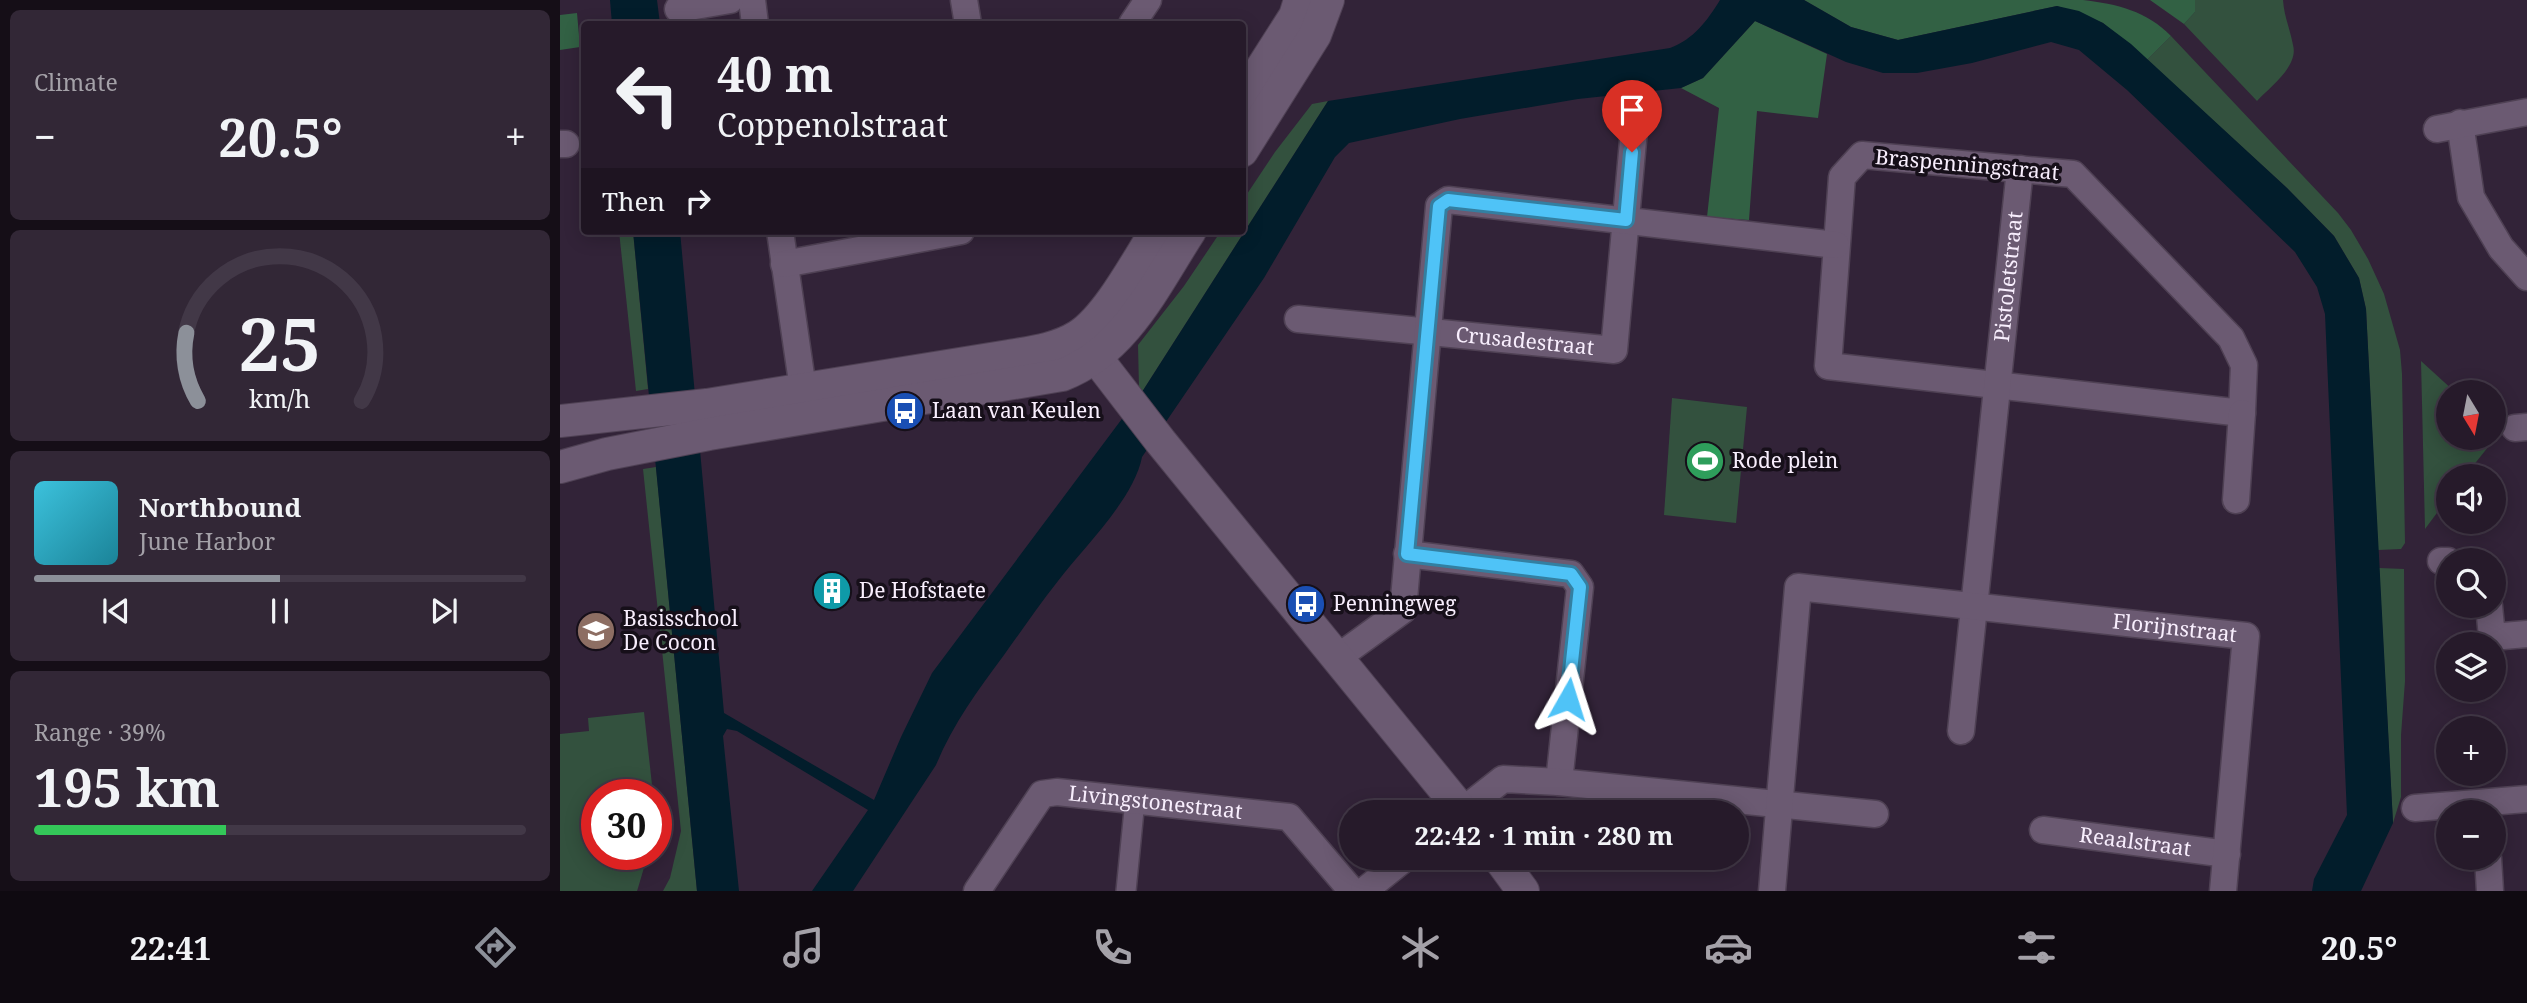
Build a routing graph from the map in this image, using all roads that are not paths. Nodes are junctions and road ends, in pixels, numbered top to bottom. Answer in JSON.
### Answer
{"nodes":[{"id":1,"x":730,"y":0,"type":"edge"},
{"id":2,"x":752,"y":0,"type":"edge"},
{"id":3,"x":964,"y":0,"type":"edge"},
{"id":4,"x":1148,"y":0,"type":"edge"},
{"id":5,"x":1300,"y":0,"type":"edge"},
{"id":6,"x":1328,"y":0,"type":"edge"},
{"id":7,"x":678,"y":9,"type":"dead end"},
{"id":8,"x":755,"y":21,"type":"edge"},
{"id":9,"x":968,"y":21,"type":"edge"},
{"id":10,"x":1134,"y":21,"type":"edge"},
{"id":11,"x":1246,"y":93,"type":"edge"},
{"id":12,"x":2527,"y":112,"type":"edge"},
{"id":13,"x":1634,"y":130,"type":"dead end"},
{"id":14,"x":1246,"y":145,"type":"edge"},
{"id":15,"x":2020,"y":169,"type":"junction"},
{"id":16,"x":1626,"y":220,"type":"junction"},
{"id":17,"x":780,"y":235,"type":"edge"},
{"id":18,"x":940,"y":235,"type":"edge"},
{"id":19,"x":1153,"y":235,"type":"edge"},
{"id":20,"x":1187,"y":235,"type":"edge"},
{"id":21,"x":1836,"y":244,"type":"junction"},
{"id":22,"x":784,"y":264,"type":"junction"},
{"id":23,"x":2527,"y":277,"type":"edge"},
{"id":24,"x":1298,"y":319,"type":"dead end"},
{"id":25,"x":1429,"y":331,"type":"junction"},
{"id":26,"x":1088,"y":347,"type":"junction"},
{"id":27,"x":1996,"y":385,"type":"junction"},
{"id":28,"x":806,"y":403,"type":"junction"},
{"id":29,"x":2242,"y":413,"type":"junction"},
{"id":30,"x":708,"y":420,"type":"junction"},
{"id":31,"x":560,"y":421,"type":"edge"},
{"id":32,"x":560,"y":467,"type":"edge"},
{"id":33,"x":2236,"y":500,"type":"dead end"},
{"id":34,"x":1407,"y":554,"type":"junction"},
{"id":35,"x":1974,"y":605,"type":"junction"},
{"id":36,"x":2490,"y":618,"type":"edge"},
{"id":37,"x":2527,"y":634,"type":"edge"},
{"id":38,"x":1337,"y":658,"type":"junction"},
{"id":39,"x":1961,"y":731,"type":"dead end"},
{"id":40,"x":1559,"y":782,"type":"junction"},
{"id":41,"x":2527,"y":799,"type":"edge"},
{"id":42,"x":1135,"y":800,"type":"junction"},
{"id":43,"x":1452,"y":800,"type":"edge"},
{"id":44,"x":1477,"y":800,"type":"edge"},
{"id":45,"x":2506,"y":803,"type":"edge"},
{"id":46,"x":1779,"y":804,"type":"junction"},
{"id":47,"x":2415,"y":808,"type":"dead end"},
{"id":48,"x":2436,"y":808,"type":"edge"},
{"id":49,"x":1875,"y":814,"type":"dead end"},
{"id":50,"x":2043,"y":830,"type":"dead end"},
{"id":51,"x":2227,"y":854,"type":"junction"},
{"id":52,"x":1390,"y":870,"type":"edge"},
{"id":53,"x":1508,"y":870,"type":"edge"},
{"id":54,"x":2489,"y":870,"type":"edge"},
{"id":55,"x":977,"y":891,"type":"edge"},
{"id":56,"x":1126,"y":891,"type":"edge"},
{"id":57,"x":1352,"y":891,"type":"edge"},
{"id":58,"x":1364,"y":891,"type":"edge"},
{"id":59,"x":1523,"y":891,"type":"edge"},
{"id":60,"x":1772,"y":891,"type":"edge"},
{"id":61,"x":2223,"y":891,"type":"edge"},
{"id":62,"x":2490,"y":891,"type":"edge"}],
"edges":[{"from":1,"to":7,"type":"street"},
{"from":2,"to":8,"type":"street"},
{"from":3,"to":9,"type":"street"},
{"from":4,"to":10,"type":"street"},
{"from":5,"to":11,"type":"street"},
{"from":6,"to":14,"type":"street"},
{"from":12,"to":23,"type":"street"},
{"from":13,"to":16,"type":"street","name":"Crusadestraat"},
{"from":15,"to":21,"type":"street","name":"Braspenningstraat"},
{"from":15,"to":27,"type":"street","name":"Pistoletstraat"},
{"from":15,"to":29,"type":"street","name":"Braspenningstraat"},
{"from":16,"to":21,"type":"street"},
{"from":16,"to":25,"type":"street"},
{"from":16,"to":25,"type":"street","name":"Crusadestraat"},
{"from":17,"to":22,"type":"street"},
{"from":18,"to":22,"type":"street"},
{"from":19,"to":26,"type":"street"},
{"from":20,"to":26,"type":"street"},
{"from":21,"to":27,"type":"street","name":"Braspenningstraat"},
{"from":22,"to":28,"type":"street"},
{"from":24,"to":25,"type":"street","name":"Crusadestraat"},
{"from":25,"to":34,"type":"street"},
{"from":26,"to":28,"type":"street"},
{"from":26,"to":38,"type":"street"},
{"from":27,"to":29,"type":"street","name":"Braspenningstraat"},
{"from":27,"to":35,"type":"street"},
{"from":28,"to":30,"type":"street"},
{"from":29,"to":33,"type":"street","name":"Braspenningstraat"},
{"from":30,"to":31,"type":"street"},
{"from":30,"to":32,"type":"street"},
{"from":34,"to":38,"type":"street"},
{"from":34,"to":40,"type":"street"},
{"from":35,"to":39,"type":"street"},
{"from":35,"to":46,"type":"street","name":"Florijnstraat"},
{"from":35,"to":51,"type":"street","name":"Florijnstraat"},
{"from":36,"to":37,"type":"street"},
{"from":38,"to":43,"type":"street"},
{"from":40,"to":44,"type":"street"},
{"from":40,"to":46,"type":"street"},
{"from":41,"to":45,"type":"street"},
{"from":42,"to":55,"type":"street","name":"Livingstonestraat"},
{"from":42,"to":56,"type":"street"},
{"from":42,"to":57,"type":"street","name":"Livingstonestraat"},
{"from":46,"to":49,"type":"street"},
{"from":46,"to":60,"type":"street","name":"Florijnstraat"},
{"from":47,"to":48,"type":"street"},
{"from":50,"to":51,"type":"street","name":"Reaalstraat"},
{"from":51,"to":61,"type":"street","name":"Florijnstraat"},
{"from":52,"to":58,"type":"street"},
{"from":53,"to":59,"type":"street"},
{"from":54,"to":62,"type":"street"}]}
